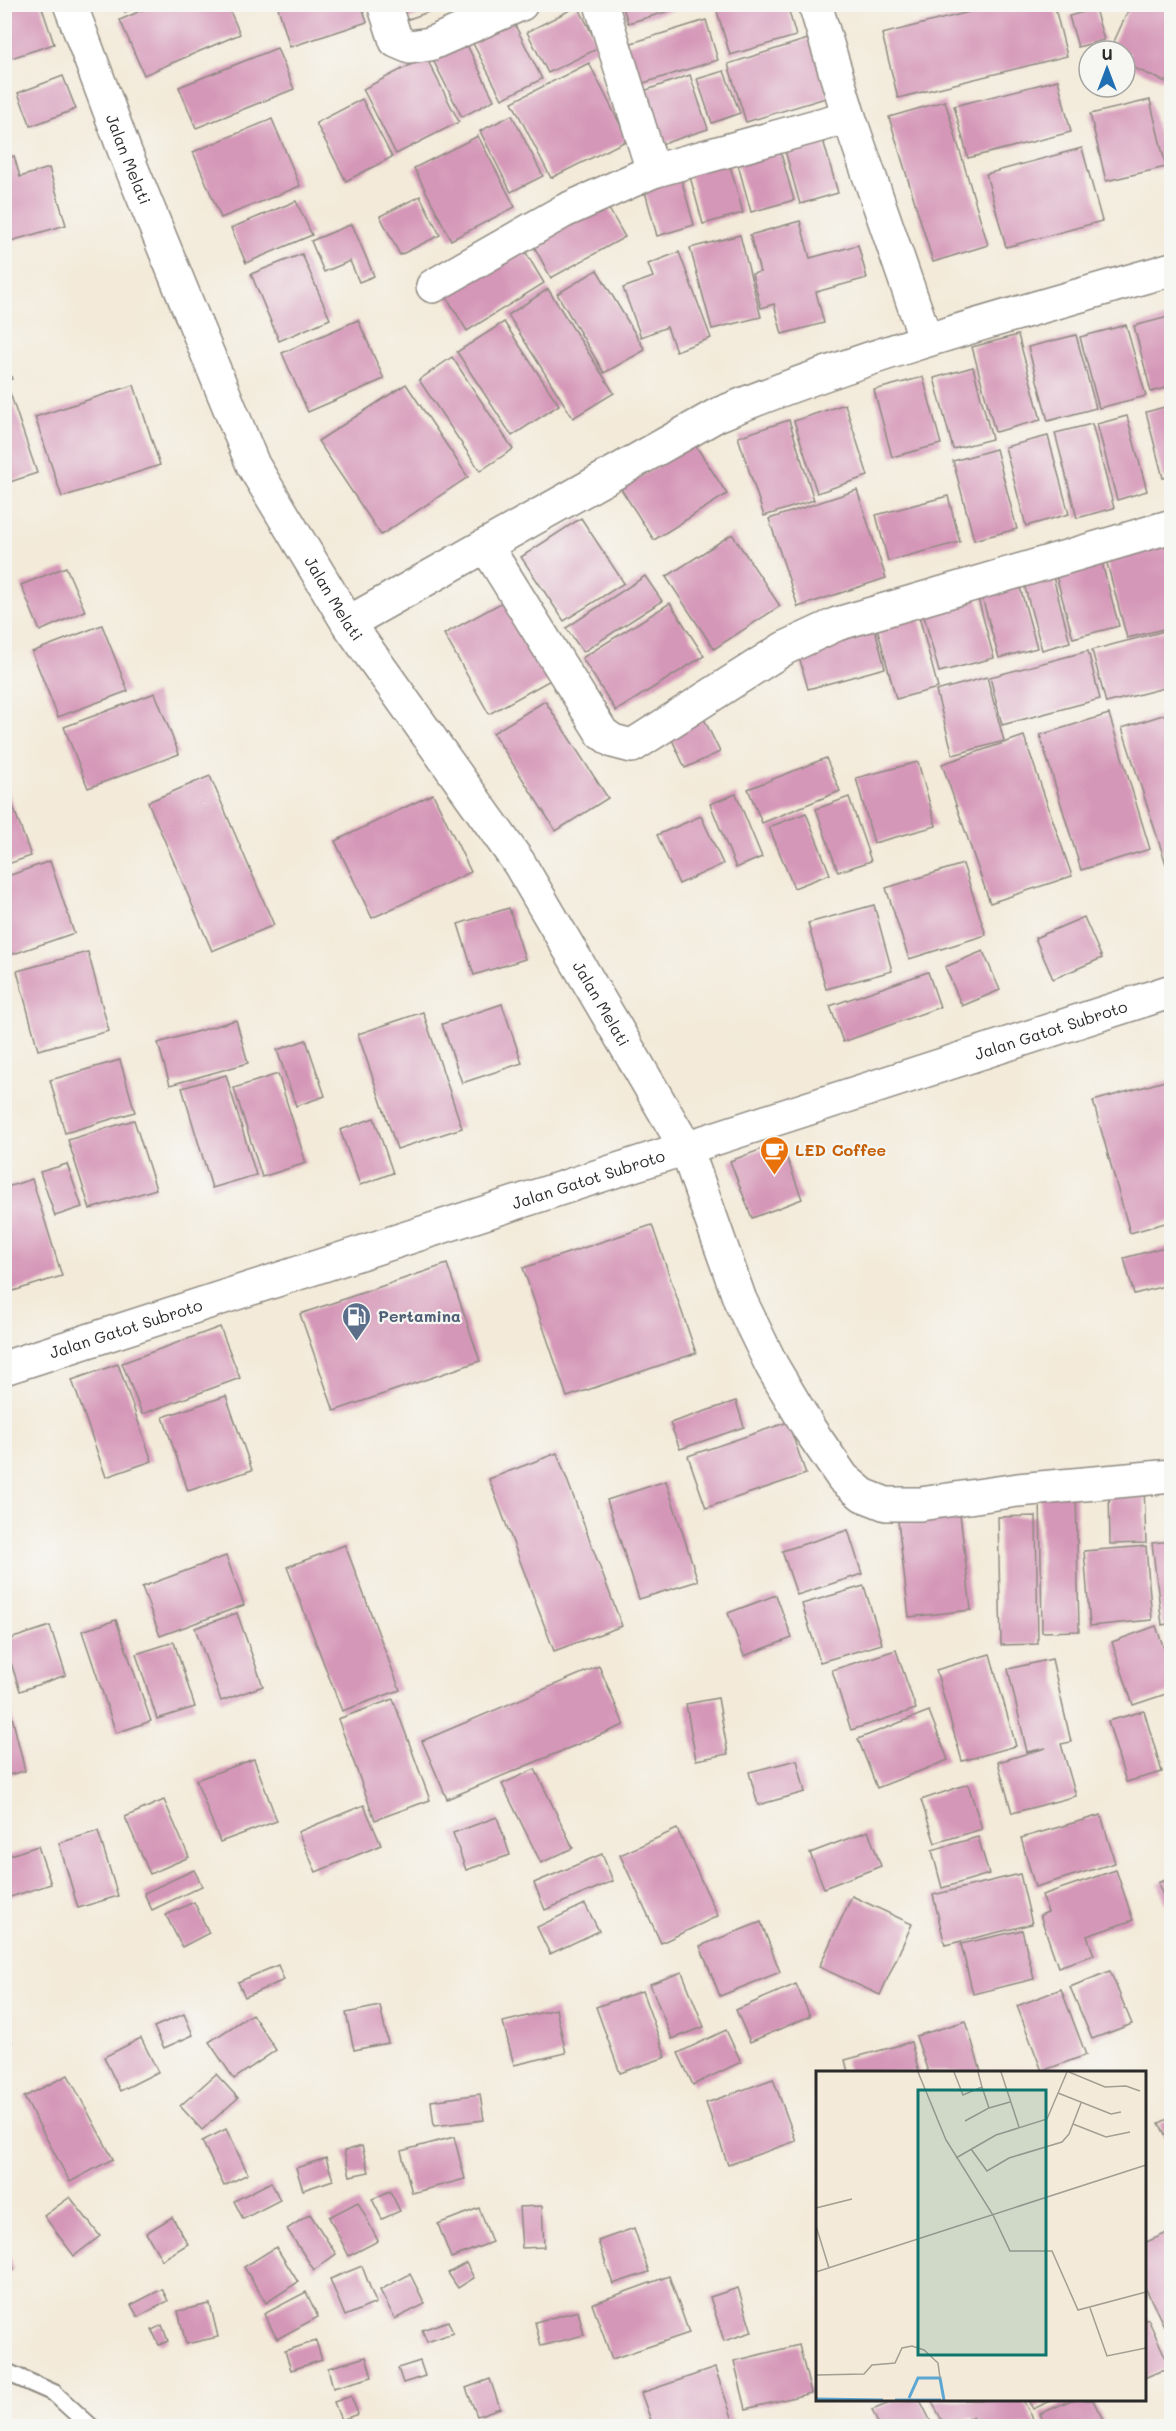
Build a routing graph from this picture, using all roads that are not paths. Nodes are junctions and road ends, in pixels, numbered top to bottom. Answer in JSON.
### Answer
{"nodes":[{"id":1,"x":70,"y":4,"type":"edge"},
{"id":2,"x":384,"y":4,"type":"edge"},
{"id":3,"x":521,"y":4,"type":"edge"},
{"id":4,"x":601,"y":4,"type":"edge"},
{"id":5,"x":815,"y":4,"type":"edge"},
{"id":6,"x":849,"y":117,"type":"junction"},
{"id":7,"x":653,"y":171,"type":"junction"},
{"id":8,"x":1172,"y":269,"type":"edge"},
{"id":9,"x":433,"y":286,"type":"dead end"},
{"id":10,"x":926,"y":340,"type":"junction"},
{"id":11,"x":1172,"y":526,"type":"edge"},
{"id":12,"x":486,"y":546,"type":"junction"},
{"id":13,"x":348,"y":623,"type":"junction"},
{"id":14,"x":1172,"y":991,"type":"edge"},
{"id":15,"x":686,"y":1148,"type":"junction"},
{"id":16,"x":4,"y":1368,"type":"edge"},
{"id":17,"x":1172,"y":1476,"type":"edge"},
{"id":18,"x":4,"y":2371,"type":"edge"},
{"id":19,"x":90,"y":2427,"type":"edge"}],
"edges":[{"from":1,"to":13,"type":"main road","name":"Jalan Melati"},
{"from":2,"to":3,"type":"main road"},
{"from":4,"to":7,"type":"main road"},
{"from":5,"to":6,"type":"main road"},
{"from":6,"to":7,"type":"main road"},
{"from":6,"to":10,"type":"main road"},
{"from":7,"to":9,"type":"main road"},
{"from":8,"to":10,"type":"main road"},
{"from":10,"to":12,"type":"main road"},
{"from":11,"to":12,"type":"main road"},
{"from":12,"to":13,"type":"main road"},
{"from":13,"to":15,"type":"main road","name":"Jalan Melati"},
{"from":14,"to":15,"type":"main road","name":"Jalan Gatot Subroto"},
{"from":15,"to":16,"type":"main road","name":"Jalan Gatot Subroto"},
{"from":15,"to":17,"type":"main road","name":"Jalan Melati"},
{"from":18,"to":19,"type":"lane"}]}
